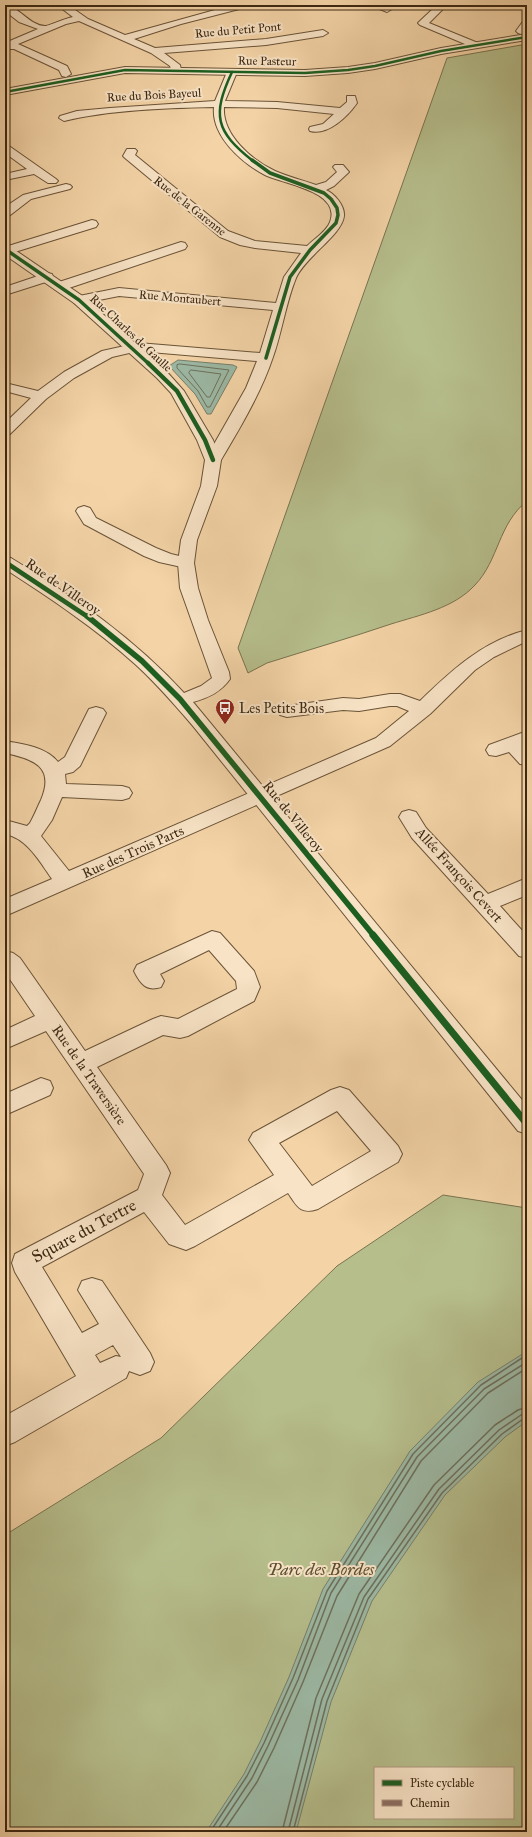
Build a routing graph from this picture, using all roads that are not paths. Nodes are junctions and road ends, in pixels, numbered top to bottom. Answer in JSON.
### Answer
{"nodes":[{"id":1,"x":65,"y":5,"type":"edge"},
{"id":2,"x":244,"y":5,"type":"edge"},
{"id":3,"x":375,"y":5,"type":"edge"},
{"id":4,"x":442,"y":5,"type":"edge"},
{"id":5,"x":5,"y":6,"type":"edge"},
{"id":6,"x":387,"y":9,"type":"dead end"},
{"id":7,"x":81,"y":18,"type":"junction"},
{"id":8,"x":527,"y":22,"type":"edge"},
{"id":9,"x":46,"y":29,"type":"junction"},
{"id":10,"x":323,"y":33,"type":"dead end"},
{"id":11,"x":524,"y":34,"type":"edge"},
{"id":12,"x":126,"y":38,"type":"junction"},
{"id":13,"x":475,"y":45,"type":"junction"},
{"id":14,"x":7,"y":46,"type":"edge"},
{"id":15,"x":154,"y":51,"type":"junction"},
{"id":16,"x":176,"y":70,"type":"junction"},
{"id":17,"x":232,"y":72,"type":"junction"},
{"id":18,"x":66,"y":74,"type":"dead end"},
{"id":19,"x":5,"y":92,"type":"edge"},
{"id":20,"x":351,"y":98,"type":"dead end"},
{"id":21,"x":220,"y":105,"type":"junction"},
{"id":22,"x":343,"y":112,"type":"junction"},
{"id":23,"x":64,"y":118,"type":"dead end"},
{"id":24,"x":314,"y":129,"type":"dead end"},
{"id":25,"x":6,"y":149,"type":"edge"},
{"id":26,"x":131,"y":151,"type":"dead end"},
{"id":27,"x":338,"y":168,"type":"dead end"},
{"id":28,"x":36,"y":170,"type":"junction"},
{"id":29,"x":8,"y":179,"type":"edge"},
{"id":30,"x":317,"y":189,"type":"junction"},
{"id":31,"x":5,"y":213,"type":"edge"},
{"id":32,"x":92,"y":224,"type":"dead end"},
{"id":33,"x":181,"y":246,"type":"dead end"},
{"id":34,"x":5,"y":250,"type":"edge"},
{"id":35,"x":310,"y":250,"type":"junction"},
{"id":36,"x":47,"y":277,"type":"junction"},
{"id":37,"x":61,"y":286,"type":"junction"},
{"id":38,"x":5,"y":291,"type":"edge"},
{"id":39,"x":80,"y":300,"type":"junction"},
{"id":40,"x":281,"y":307,"type":"junction"},
{"id":41,"x":132,"y":347,"type":"junction"},
{"id":42,"x":266,"y":358,"type":"junction"},
{"id":43,"x":5,"y":387,"type":"edge"},
{"id":44,"x":41,"y":396,"type":"junction"},
{"id":45,"x":5,"y":431,"type":"edge"},
{"id":46,"x":213,"y":460,"type":"junction"},
{"id":47,"x":84,"y":511,"type":"dead end"},
{"id":48,"x":5,"y":562,"type":"edge"},
{"id":49,"x":186,"y":563,"type":"junction"},
{"id":50,"x":527,"y":635,"type":"edge"},
{"id":51,"x":180,"y":700,"type":"junction"},
{"id":52,"x":423,"y":710,"type":"junction"},
{"id":53,"x":287,"y":711,"type":"dead end"},
{"id":54,"x":96,"y":714,"type":"dead end"},
{"id":55,"x":511,"y":744,"type":"edge"},
{"id":56,"x":5,"y":747,"type":"edge"},
{"id":57,"x":527,"y":759,"type":"edge"},
{"id":58,"x":53,"y":769,"type":"junction"},
{"id":59,"x":55,"y":790,"type":"junction"},
{"id":60,"x":122,"y":793,"type":"dead end"},
{"id":61,"x":261,"y":797,"type":"junction"},
{"id":62,"x":408,"y":817,"type":"dead end"},
{"id":63,"x":5,"y":827,"type":"edge"},
{"id":64,"x":30,"y":836,"type":"junction"},
{"id":65,"x":65,"y":882,"type":"junction"},
{"id":66,"x":527,"y":886,"type":"edge"},
{"id":67,"x":484,"y":904,"type":"junction"},
{"id":68,"x":5,"y":908,"type":"edge"},
{"id":69,"x":527,"y":950,"type":"edge"},
{"id":70,"x":5,"y":959,"type":"edge"},
{"id":71,"x":153,"y":981,"type":"dead end"},
{"id":72,"x":50,"y":1019,"type":"junction"},
{"id":73,"x":5,"y":1040,"type":"edge"},
{"id":74,"x":81,"y":1064,"type":"junction"},
{"id":75,"x":41,"y":1088,"type":"dead end"},
{"id":76,"x":7,"y":1100,"type":"edge"},
{"id":77,"x":527,"y":1124,"type":"edge"},
{"id":78,"x":291,"y":1178,"type":"junction"},
{"id":79,"x":148,"y":1197,"type":"junction"},
{"id":80,"x":92,"y":1290,"type":"dead end"},
{"id":81,"x":117,"y":1328,"type":"junction"},
{"id":82,"x":77,"y":1350,"type":"junction"},
{"id":83,"x":117,"y":1371,"type":"junction"},
{"id":84,"x":5,"y":1432,"type":"edge"}],
"edges":[{"from":1,"to":7,"type":"street"},
{"from":2,"to":12,"type":"street"},
{"from":3,"to":6,"type":"street"},
{"from":4,"to":13,"type":"street"},
{"from":5,"to":9,"type":"street"},
{"from":7,"to":9,"type":"street"},
{"from":7,"to":12,"type":"street"},
{"from":8,"to":11,"type":"street"},
{"from":9,"to":14,"type":"street"},
{"from":10,"to":15,"type":"street","name":"Rue du Petit Pont"},
{"from":11,"to":13,"type":"street","name":"Rue Pasteur"},
{"from":12,"to":15,"type":"street"},
{"from":13,"to":17,"type":"street","name":"Rue Pasteur"},
{"from":14,"to":18,"type":"street"},
{"from":15,"to":16,"type":"street"},
{"from":16,"to":17,"type":"street","name":"Rue Pasteur"},
{"from":16,"to":19,"type":"street","name":"Rue Pasteur"},
{"from":17,"to":21,"type":"street"},
{"from":20,"to":22,"type":"street"},
{"from":21,"to":22,"type":"street","name":"Rue du Bois Bayeul"},
{"from":21,"to":23,"type":"street","name":"Rue du Bois Bayeul"},
{"from":21,"to":30,"type":"street"},
{"from":22,"to":24,"type":"street"},
{"from":25,"to":28,"type":"street"},
{"from":26,"to":35,"type":"street","name":"Rue de la Garenne"},
{"from":27,"to":30,"type":"street"},
{"from":28,"to":29,"type":"street"},
{"from":28,"to":31,"type":"street"},
{"from":30,"to":35,"type":"street"},
{"from":32,"to":34,"type":"street"},
{"from":33,"to":37,"type":"street"},
{"from":34,"to":36,"type":"street","name":"Rue Charles de Gaulle"},
{"from":35,"to":40,"type":"street"},
{"from":36,"to":37,"type":"street","name":"Rue Charles de Gaulle"},
{"from":36,"to":38,"type":"street"},
{"from":37,"to":39,"type":"street","name":"Rue Charles de Gaulle"},
{"from":39,"to":40,"type":"street","name":"Rue Montaubert"},
{"from":39,"to":41,"type":"street","name":"Rue Charles de Gaulle"},
{"from":40,"to":42,"type":"street"},
{"from":41,"to":42,"type":"street"},
{"from":41,"to":44,"type":"street"},
{"from":41,"to":46,"type":"street","name":"Rue Charles de Gaulle"},
{"from":42,"to":46,"type":"street"},
{"from":43,"to":44,"type":"street"},
{"from":44,"to":45,"type":"street"},
{"from":46,"to":49,"type":"street"},
{"from":47,"to":49,"type":"street"},
{"from":48,"to":51,"type":"street","name":"Rue de Villeroy"},
{"from":49,"to":51,"type":"street"},
{"from":50,"to":52,"type":"street","name":"Rue des Trois Parts"},
{"from":51,"to":61,"type":"street","name":"Rue de Villeroy"},
{"from":52,"to":53,"type":"street"},
{"from":52,"to":61,"type":"street","name":"Rue des Trois Parts"},
{"from":54,"to":58,"type":"street"},
{"from":55,"to":57,"type":"street"},
{"from":56,"to":58,"type":"street"},
{"from":58,"to":59,"type":"street"},
{"from":59,"to":60,"type":"street"},
{"from":59,"to":64,"type":"street"},
{"from":61,"to":65,"type":"street","name":"Rue des Trois Parts"},
{"from":61,"to":77,"type":"street","name":"Rue de Villeroy"},
{"from":62,"to":67,"type":"street","name":"Allée François Cevert"},
{"from":63,"to":64,"type":"street"},
{"from":64,"to":65,"type":"street"},
{"from":65,"to":68,"type":"street","name":"Rue des Trois Parts"},
{"from":66,"to":67,"type":"street"},
{"from":67,"to":69,"type":"street","name":"Allée François Cevert"},
{"from":70,"to":72,"type":"street","name":"Rue de la Traversière"},
{"from":71,"to":74,"type":"street"},
{"from":72,"to":73,"type":"street"},
{"from":72,"to":74,"type":"street","name":"Rue de la Traversière"},
{"from":74,"to":79,"type":"street","name":"Rue de la Traversière"},
{"from":75,"to":76,"type":"street"},
{"from":78,"to":78,"type":"street"},
{"from":78,"to":79,"type":"street"},
{"from":79,"to":82,"type":"street","name":"Square du Tertre"},
{"from":80,"to":81,"type":"street"},
{"from":81,"to":82,"type":"street"},
{"from":81,"to":83,"type":"street"},
{"from":82,"to":83,"type":"street","name":"Square du Tertre"},
{"from":83,"to":84,"type":"street"}]}
